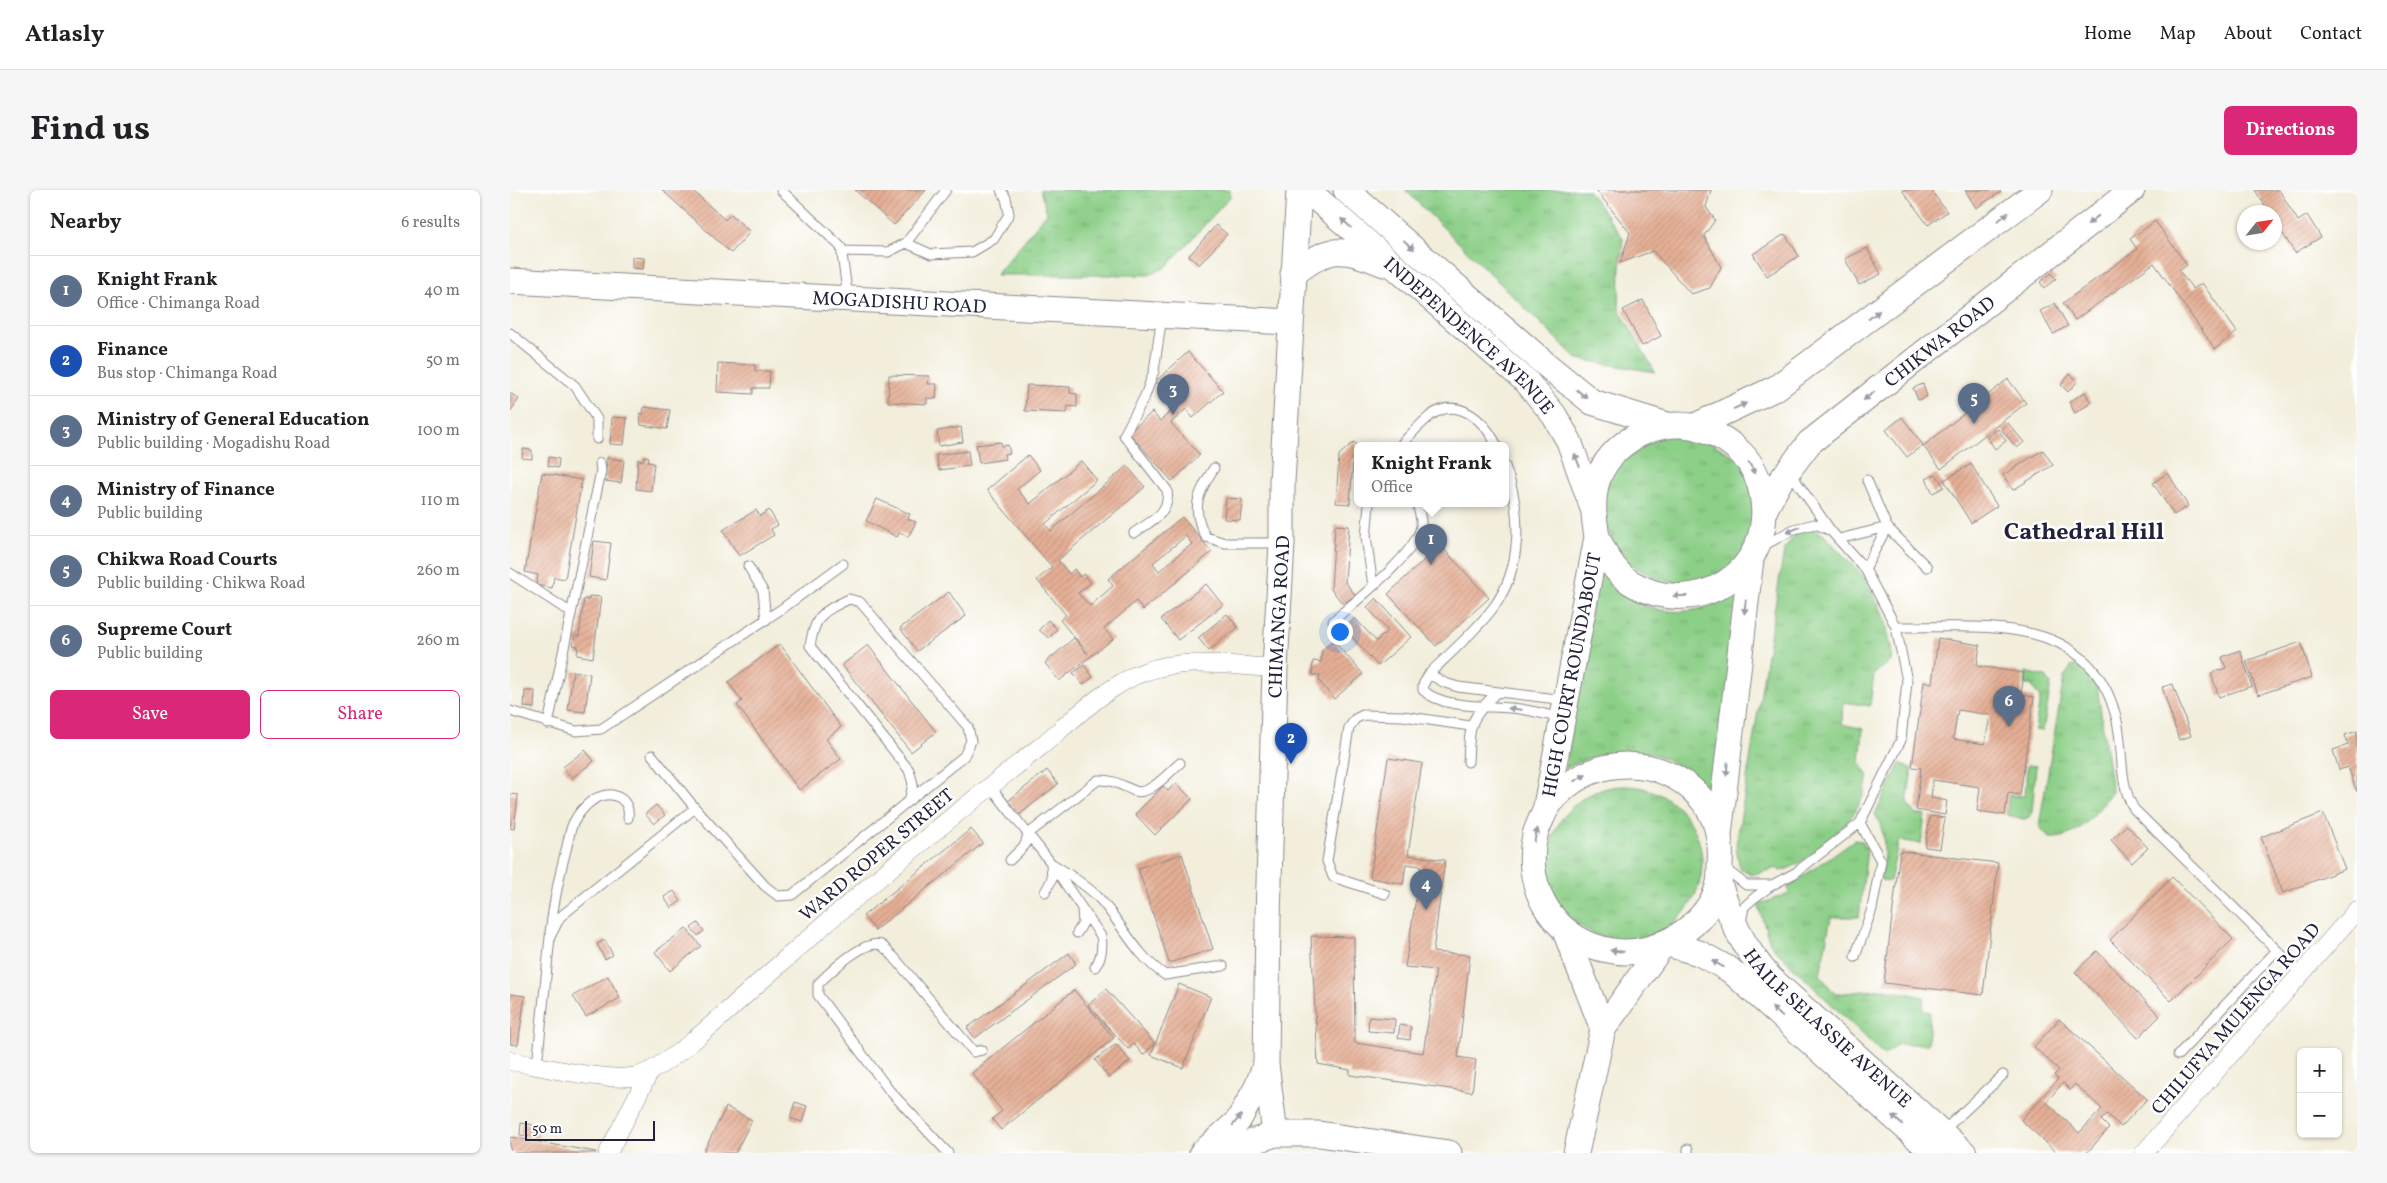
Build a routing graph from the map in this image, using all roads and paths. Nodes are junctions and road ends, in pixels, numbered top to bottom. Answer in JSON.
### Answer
{"nodes":[{"id":1,"x":780,"y":190,"type":"edge"},
{"id":2,"x":946,"y":190,"type":"edge"},
{"id":3,"x":1001,"y":190,"type":"edge"},
{"id":4,"x":1299,"y":190,"type":"edge"},
{"id":5,"x":1308,"y":190,"type":"edge"},
{"id":6,"x":1346,"y":190,"type":"edge"},
{"id":7,"x":2040,"y":190,"type":"edge"},
{"id":8,"x":2132,"y":190,"type":"edge"},
{"id":9,"x":906,"y":243,"type":"junction"},
{"id":10,"x":842,"y":251,"type":"junction"},
{"id":11,"x":1398,"y":269,"type":"junction"},
{"id":12,"x":1293,"y":274,"type":"junction"},
{"id":13,"x":510,"y":281,"type":"edge"},
{"id":14,"x":849,"y":300,"type":"junction"},
{"id":15,"x":1162,"y":316,"type":"junction"},
{"id":16,"x":1290,"y":322,"type":"junction"},
{"id":17,"x":510,"y":334,"type":"edge"},
{"id":18,"x":1666,"y":425,"type":"junction"},
{"id":19,"x":1695,"y":426,"type":"junction"},
{"id":20,"x":597,"y":439,"type":"dead end"},
{"id":21,"x":1404,"y":442,"type":"edge"},
{"id":22,"x":1495,"y":442,"type":"edge"},
{"id":23,"x":600,"y":463,"type":"dead end"},
{"id":24,"x":1794,"y":463,"type":"junction"},
{"id":25,"x":1214,"y":468,"type":"dead end"},
{"id":26,"x":1509,"y":477,"type":"edge"},
{"id":27,"x":1867,"y":480,"type":"dead end"},
{"id":28,"x":1592,"y":506,"type":"junction"},
{"id":29,"x":1369,"y":507,"type":"edge"},
{"id":30,"x":1418,"y":507,"type":"edge"},
{"id":31,"x":1765,"y":509,"type":"junction"},
{"id":32,"x":1886,"y":527,"type":"junction"},
{"id":33,"x":1831,"y":531,"type":"junction"},
{"id":34,"x":1134,"y":533,"type":"dead end"},
{"id":35,"x":1597,"y":537,"type":"junction"},
{"id":36,"x":1838,"y":539,"type":"junction"},
{"id":37,"x":1282,"y":544,"type":"junction"},
{"id":38,"x":1753,"y":554,"type":"junction"},
{"id":39,"x":843,"y":564,"type":"dead end"},
{"id":40,"x":748,"y":566,"type":"dead end"},
{"id":41,"x":1928,"y":567,"type":"dead end"},
{"id":42,"x":1865,"y":569,"type":"junction"},
{"id":43,"x":510,"y":573,"type":"edge"},
{"id":44,"x":1373,"y":586,"type":"junction"},
{"id":45,"x":570,"y":612,"type":"junction"},
{"id":46,"x":766,"y":620,"type":"junction"},
{"id":47,"x":1333,"y":621,"type":"dead end"},
{"id":48,"x":1896,"y":627,"type":"junction"},
{"id":49,"x":1275,"y":668,"type":"junction"},
{"id":50,"x":1429,"y":674,"type":"junction"},
{"id":51,"x":1497,"y":692,"type":"junction"},
{"id":52,"x":1484,"y":705,"type":"junction"},
{"id":53,"x":1564,"y":709,"type":"junction"},
{"id":54,"x":510,"y":711,"type":"edge"},
{"id":55,"x":548,"y":724,"type":"junction"},
{"id":56,"x":1470,"y":726,"type":"junction"},
{"id":57,"x":652,"y":755,"type":"dead end"},
{"id":58,"x":1468,"y":762,"type":"dead end"},
{"id":59,"x":1180,"y":763,"type":"dead end"},
{"id":60,"x":990,"y":786,"type":"junction"},
{"id":61,"x":909,"y":801,"type":"junction"},
{"id":62,"x":695,"y":808,"type":"junction"},
{"id":63,"x":1545,"y":810,"type":"junction"},
{"id":64,"x":628,"y":818,"type":"dead end"},
{"id":65,"x":1860,"y":823,"type":"junction"},
{"id":66,"x":1028,"y":834,"type":"junction"},
{"id":67,"x":1719,"y":835,"type":"junction"},
{"id":68,"x":1010,"y":860,"type":"dead end"},
{"id":69,"x":1051,"y":863,"type":"junction"},
{"id":70,"x":1719,"y":874,"type":"junction"},
{"id":71,"x":1772,"y":885,"type":"junction"},
{"id":72,"x":1045,"y":892,"type":"dead end"},
{"id":73,"x":1385,"y":894,"type":"dead end"},
{"id":74,"x":1082,"y":908,"type":"junction"},
{"id":75,"x":2357,"y":910,"type":"edge"},
{"id":76,"x":1565,"y":931,"type":"junction"},
{"id":77,"x":1077,"y":933,"type":"dead end"},
{"id":78,"x":1739,"y":935,"type":"junction"},
{"id":79,"x":550,"y":937,"type":"junction"},
{"id":80,"x":1664,"y":943,"type":"junction"},
{"id":81,"x":2277,"y":950,"type":"junction"},
{"id":82,"x":1855,"y":957,"type":"dead end"},
{"id":83,"x":1223,"y":966,"type":"dead end"},
{"id":84,"x":1095,"y":967,"type":"dead end"},
{"id":85,"x":2302,"y":974,"type":"junction"},
{"id":86,"x":1603,"y":1029,"type":"junction"},
{"id":87,"x":982,"y":1050,"type":"dead end"},
{"id":88,"x":2178,"y":1055,"type":"dead end"},
{"id":89,"x":510,"y":1061,"type":"edge"},
{"id":90,"x":1266,"y":1064,"type":"junction"},
{"id":91,"x":537,"y":1066,"type":"junction"},
{"id":92,"x":650,"y":1071,"type":"junction"},
{"id":93,"x":2003,"y":1075,"type":"dead end"},
{"id":94,"x":1275,"y":1134,"type":"junction"},
{"id":95,"x":1934,"y":1144,"type":"edge"},
{"id":96,"x":608,"y":1153,"type":"edge"},
{"id":97,"x":948,"y":1153,"type":"edge"},
{"id":98,"x":1202,"y":1153,"type":"edge"},
{"id":99,"x":1220,"y":1153,"type":"edge"},
{"id":100,"x":1450,"y":1153,"type":"edge"},
{"id":101,"x":1576,"y":1153,"type":"edge"},
{"id":102,"x":1964,"y":1153,"type":"edge"},
{"id":103,"x":2144,"y":1153,"type":"edge"}],
"edges":[{"from":1,"to":10,"type":"lane"},
{"from":2,"to":9,"type":"lane"},
{"from":3,"to":9,"type":"lane"},
{"from":4,"to":12,"type":"main road","name":"CHIMANGA ROAD"},
{"from":11,"to":5,"type":"main road","name":"INDEPENDENCE AVENUE","one_way":true},
{"from":6,"to":18,"type":"main road","name":"INDEPENDENCE AVENUE","one_way":true},
{"from":19,"to":7,"type":"main road","one_way":true},
{"from":8,"to":24,"type":"main road","name":"CHIKWA ROAD","one_way":true},
{"from":9,"to":10,"type":"lane"},
{"from":10,"to":14,"type":"lane"},
{"from":11,"to":12,"type":"main road"},
{"from":28,"to":11,"type":"main road","name":"INDEPENDENCE AVENUE","one_way":true},
{"from":12,"to":16,"type":"main road","name":"CHIMANGA ROAD"},
{"from":13,"to":14,"type":"main road","name":"MOGADISHU ROAD"},
{"from":14,"to":15,"type":"main road","name":"MOGADISHU ROAD"},
{"from":15,"to":16,"type":"main road","name":"MOGADISHU ROAD"},
{"from":15,"to":34,"type":"lane"},
{"from":16,"to":37,"type":"main road","name":"CHIMANGA ROAD"},
{"from":17,"to":20,"type":"lane"},
{"from":18,"to":19,"type":"main road","name":"HIGH COURT ROUNDABOUT"},
{"from":18,"to":28,"type":"main road","name":"HIGH COURT ROUNDABOUT"},
{"from":19,"to":31,"type":"main road","name":"HIGH COURT ROUNDABOUT","one_way":true},
{"from":21,"to":22,"type":"lane"},
{"from":23,"to":45,"type":"lane"},
{"from":24,"to":31,"type":"main road","name":"CHIKWA ROAD"},
{"from":24,"to":33,"type":"lane"},
{"from":25,"to":37,"type":"lane"},
{"from":26,"to":50,"type":"lane"},
{"from":27,"to":32,"type":"lane"},
{"from":28,"to":35,"type":"main road","name":"HIGH COURT ROUNDABOUT"},
{"from":29,"to":44,"type":"lane"},
{"from":30,"to":44,"type":"lane"},
{"from":31,"to":38,"type":"main road","name":"HIGH COURT ROUNDABOUT"},
{"from":32,"to":36,"type":"lane"},
{"from":32,"to":41,"type":"lane"},
{"from":32,"to":42,"type":"lane"},
{"from":33,"to":36,"type":"lane"},
{"from":33,"to":38,"type":"lane","one_way":true},
{"from":38,"to":35,"type":"main road","name":"HIGH COURT ROUNDABOUT","one_way":true},
{"from":35,"to":53,"type":"main road","name":"HIGH COURT ROUNDABOUT"},
{"from":36,"to":42,"type":"lane"},
{"from":37,"to":49,"type":"main road","name":"CHIMANGA ROAD"},
{"from":38,"to":67,"type":"main road","name":"HIGH COURT ROUNDABOUT","one_way":true},
{"from":39,"to":46,"type":"lane"},
{"from":40,"to":46,"type":"lane"},
{"from":42,"to":48,"type":"lane"},
{"from":43,"to":45,"type":"lane"},
{"from":44,"to":47,"type":"lane"},
{"from":45,"to":55,"type":"lane"},
{"from":46,"to":55,"type":"lane"},
{"from":48,"to":65,"type":"lane"},
{"from":48,"to":81,"type":"lane"},
{"from":49,"to":60,"type":"street","name":"WARD ROPER STREET"},
{"from":49,"to":90,"type":"main road","name":"CHIMANGA ROAD"},
{"from":50,"to":51,"type":"lane"},
{"from":50,"to":52,"type":"lane"},
{"from":51,"to":52,"type":"lane"},
{"from":51,"to":53,"type":"lane"},
{"from":53,"to":52,"type":"lane","one_way":true},
{"from":52,"to":56,"type":"lane"},
{"from":53,"to":63,"type":"main road","name":"HIGH COURT ROUNDABOUT"},
{"from":54,"to":55,"type":"lane"},
{"from":56,"to":58,"type":"lane"},
{"from":56,"to":73,"type":"lane"},
{"from":57,"to":62,"type":"lane"},
{"from":59,"to":66,"type":"lane"},
{"from":60,"to":66,"type":"lane"},
{"from":60,"to":92,"type":"street","name":"WARD ROPER STREET"},
{"from":61,"to":61,"type":"lane"},
{"from":61,"to":62,"type":"lane"},
{"from":62,"to":79,"type":"lane"},
{"from":63,"to":67,"type":"main road","name":"HIGH COURT ROUNDABOUT","one_way":true},
{"from":76,"to":63,"type":"main road","name":"HIGH COURT ROUNDABOUT","one_way":true},
{"from":64,"to":79,"type":"lane"},
{"from":65,"to":71,"type":"lane"},
{"from":65,"to":82,"type":"lane"},
{"from":66,"to":68,"type":"lane"},
{"from":66,"to":69,"type":"lane"},
{"from":67,"to":70,"type":"main road","name":"HIGH COURT ROUNDABOUT"},
{"from":69,"to":72,"type":"lane"},
{"from":69,"to":74,"type":"lane"},
{"from":69,"to":83,"type":"lane"},
{"from":70,"to":71,"type":"lane"},
{"from":70,"to":78,"type":"main road","name":"HAILE SELASSIE AVENUE"},
{"from":70,"to":80,"type":"main road","name":"HIGH COURT ROUNDABOUT"},
{"from":71,"to":78,"type":"lane"},
{"from":74,"to":77,"type":"lane"},
{"from":74,"to":84,"type":"lane"},
{"from":75,"to":85,"type":"street","name":"CHILUFYA MULENGA ROAD"},
{"from":80,"to":76,"type":"main road","name":"HIGH COURT ROUNDABOUT","one_way":true},
{"from":76,"to":86,"type":"main road"},
{"from":78,"to":95,"type":"main road","name":"HAILE SELASSIE AVENUE"},
{"from":79,"to":91,"type":"lane"},
{"from":80,"to":86,"type":"main road"},
{"from":95,"to":80,"type":"main road","name":"HAILE SELASSIE AVENUE","one_way":true},
{"from":81,"to":85,"type":"lane"},
{"from":81,"to":88,"type":"lane"},
{"from":85,"to":103,"type":"street","name":"CHILUFYA MULENGA ROAD"},
{"from":86,"to":101,"type":"main road"},
{"from":87,"to":97,"type":"lane"},
{"from":89,"to":91,"type":"street","name":"WARD ROPER STREET"},
{"from":90,"to":94,"type":"main road","name":"CHIMANGA ROAD"},
{"from":98,"to":90,"type":"main road","one_way":true},
{"from":91,"to":92,"type":"street","name":"WARD ROPER STREET"},
{"from":92,"to":96,"type":"street"},
{"from":93,"to":95,"type":"lane"},
{"from":94,"to":99,"type":"main road"},
{"from":94,"to":100,"type":"main road"},
{"from":95,"to":102,"type":"main road","name":"HAILE SELASSIE AVENUE"}]}
